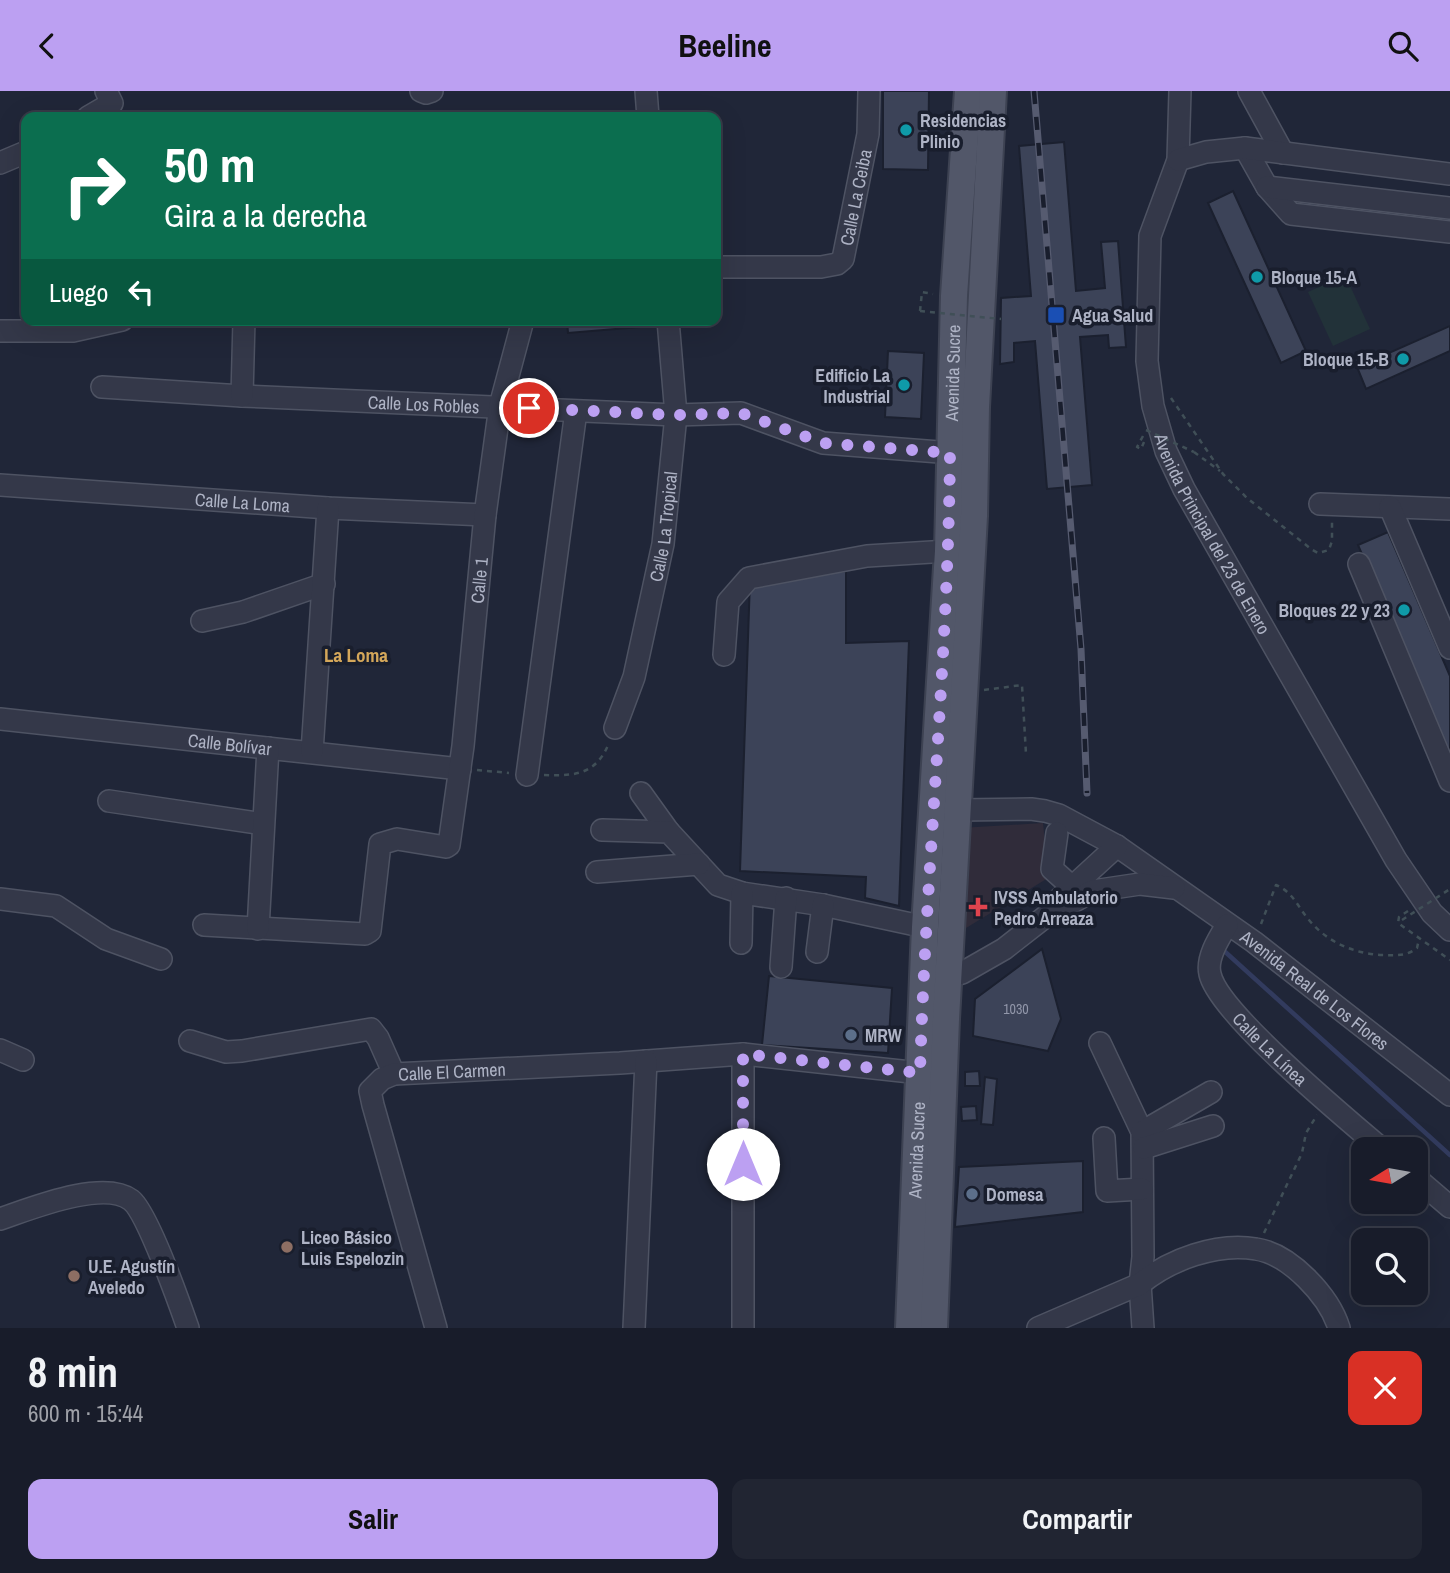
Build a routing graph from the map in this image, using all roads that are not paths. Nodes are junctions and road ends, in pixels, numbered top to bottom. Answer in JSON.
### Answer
{"nodes":[{"id":1,"x":421,"y":91,"type":"edge"},
{"id":2,"x":432,"y":91,"type":"edge"},
{"id":3,"x":646,"y":91,"type":"edge"},
{"id":4,"x":869,"y":91,"type":"edge"},
{"id":5,"x":968,"y":91,"type":"edge"},
{"id":6,"x":993,"y":91,"type":"edge"},
{"id":7,"x":1180,"y":91,"type":"edge"},
{"id":8,"x":1249,"y":91,"type":"edge"},
{"id":9,"x":108,"y":97,"type":"edge"},
{"id":10,"x":93,"y":112,"type":"edge"},
{"id":11,"x":648,"y":112,"type":"edge"},
{"id":12,"x":1245,"y":149,"type":"junction"},
{"id":13,"x":1283,"y":153,"type":"junction"},
{"id":14,"x":21,"y":154,"type":"edge"},
{"id":15,"x":1178,"y":160,"type":"junction"},
{"id":16,"x":0,"y":163,"type":"edge"},
{"id":17,"x":1450,"y":174,"type":"edge"},
{"id":18,"x":1267,"y":187,"type":"junction"},
{"id":19,"x":1450,"y":208,"type":"edge"},
{"id":20,"x":1450,"y":232,"type":"edge"},
{"id":21,"x":721,"y":267,"type":"edge"},
{"id":22,"x":95,"y":326,"type":"edge"},
{"id":23,"x":244,"y":326,"type":"edge"},
{"id":24,"x":521,"y":326,"type":"edge"},
{"id":25,"x":669,"y":326,"type":"edge"},
{"id":26,"x":0,"y":331,"type":"edge"},
{"id":27,"x":102,"y":387,"type":"dead end"},
{"id":28,"x":242,"y":396,"type":"junction"},
{"id":29,"x":500,"y":406,"type":"junction"},
{"id":30,"x":576,"y":411,"type":"junction"},
{"id":31,"x":676,"y":415,"type":"junction"},
{"id":32,"x":962,"y":454,"type":"junction"},
{"id":33,"x":0,"y":485,"type":"edge"},
{"id":34,"x":1327,"y":505,"type":"road end"},
{"id":35,"x":1390,"y":507,"type":"junction"},
{"id":36,"x":328,"y":508,"type":"junction"},
{"id":37,"x":1450,"y":509,"type":"edge"},
{"id":38,"x":485,"y":515,"type":"junction"},
{"id":39,"x":948,"y":551,"type":"junction"},
{"id":40,"x":1359,"y":564,"type":"dead end"},
{"id":41,"x":324,"y":584,"type":"junction"},
{"id":42,"x":202,"y":621,"type":"dead end"},
{"id":43,"x":1450,"y":648,"type":"edge"},
{"id":44,"x":724,"y":655,"type":"dead end"},
{"id":45,"x":0,"y":719,"type":"edge"},
{"id":46,"x":615,"y":728,"type":"dead end"},
{"id":47,"x":268,"y":748,"type":"junction"},
{"id":48,"x":312,"y":752,"type":"junction"},
{"id":49,"x":460,"y":769,"type":"junction"},
{"id":50,"x":527,"y":775,"type":"dead end"},
{"id":51,"x":1450,"y":781,"type":"edge"},
{"id":52,"x":641,"y":793,"type":"dead end"},
{"id":53,"x":109,"y":801,"type":"dead end"},
{"id":54,"x":959,"y":810,"type":"junction"},
{"id":55,"x":263,"y":824,"type":"junction"},
{"id":56,"x":602,"y":830,"type":"dead end"},
{"id":57,"x":669,"y":832,"type":"junction"},
{"id":58,"x":1057,"y":833,"type":"dead end"},
{"id":59,"x":1124,"y":851,"type":"junction"},
{"id":60,"x":699,"y":863,"type":"junction"},
{"id":61,"x":597,"y":871,"type":"dead end"},
{"id":62,"x":1072,"y":887,"type":"junction"},
{"id":63,"x":1109,"y":887,"type":"junction"},
{"id":64,"x":1176,"y":889,"type":"junction"},
{"id":65,"x":742,"y":893,"type":"junction"},
{"id":66,"x":786,"y":898,"type":"junction"},
{"id":67,"x":0,"y":899,"type":"edge"},
{"id":68,"x":823,"y":905,"type":"junction"},
{"id":69,"x":1045,"y":917,"type":"junction"},
{"id":70,"x":205,"y":925,"type":"dead end"},
{"id":71,"x":1227,"y":925,"type":"junction"},
{"id":72,"x":925,"y":927,"type":"junction"},
{"id":73,"x":258,"y":929,"type":"junction"},
{"id":74,"x":1450,"y":930,"type":"edge"},
{"id":75,"x":741,"y":943,"type":"dead end"},
{"id":76,"x":817,"y":952,"type":"dead end"},
{"id":77,"x":161,"y":958,"type":"dead end"},
{"id":78,"x":781,"y":967,"type":"dead end"},
{"id":79,"x":937,"y":973,"type":"junction"},
{"id":80,"x":190,"y":1041,"type":"dead end"},
{"id":81,"x":1100,"y":1042,"type":"dead end"},
{"id":82,"x":0,"y":1050,"type":"edge"},
{"id":83,"x":743,"y":1054,"type":"junction"},
{"id":84,"x":23,"y":1060,"type":"dead end"},
{"id":85,"x":646,"y":1061,"type":"junction"},
{"id":86,"x":920,"y":1073,"type":"junction"},
{"id":87,"x":394,"y":1074,"type":"junction"},
{"id":88,"x":1211,"y":1091,"type":"dead end"},
{"id":89,"x":1450,"y":1095,"type":"edge"},
{"id":90,"x":1213,"y":1126,"type":"dead end"},
{"id":91,"x":1368,"y":1137,"type":"edge"},
{"id":92,"x":1104,"y":1138,"type":"dead end"},
{"id":93,"x":1143,"y":1140,"type":"junction"},
{"id":94,"x":1428,"y":1188,"type":"edge"},
{"id":95,"x":1142,"y":1189,"type":"junction"},
{"id":96,"x":1450,"y":1207,"type":"edge"},
{"id":97,"x":0,"y":1219,"type":"edge"},
{"id":98,"x":1140,"y":1284,"type":"junction"},
{"id":99,"x":188,"y":1328,"type":"edge"},
{"id":100,"x":436,"y":1328,"type":"edge"},
{"id":101,"x":634,"y":1328,"type":"edge"},
{"id":102,"x":743,"y":1328,"type":"edge"},
{"id":103,"x":909,"y":1328,"type":"edge"},
{"id":104,"x":934,"y":1328,"type":"edge"},
{"id":105,"x":1038,"y":1328,"type":"edge"},
{"id":106,"x":1143,"y":1328,"type":"edge"},
{"id":107,"x":1339,"y":1328,"type":"edge"}],
"edges":[{"from":1,"to":2,"type":"street"},
{"from":3,"to":11,"type":"street"},
{"from":4,"to":21,"type":"street","name":"Calle La Ceiba"},
{"from":5,"to":32,"type":"main road","name":"Avenida Sucre"},
{"from":6,"to":32,"type":"main road","name":"Avenida Sucre"},
{"from":7,"to":15,"type":"street","name":"Avenida Principal del 23 de Enero"},
{"from":8,"to":13,"type":"street"},
{"from":9,"to":10,"type":"street"},
{"from":12,"to":13,"type":"street"},
{"from":12,"to":15,"type":"street"},
{"from":12,"to":18,"type":"street"},
{"from":13,"to":17,"type":"street"},
{"from":14,"to":16,"type":"street"},
{"from":15,"to":74,"type":"street","name":"Avenida Principal del 23 de Enero"},
{"from":18,"to":19,"type":"street"},
{"from":18,"to":20,"type":"street"},
{"from":22,"to":26,"type":"street"},
{"from":23,"to":28,"type":"street"},
{"from":24,"to":29,"type":"street","name":"Calle 1"},
{"from":25,"to":31,"type":"street","name":"Calle La Tropical"},
{"from":27,"to":28,"type":"street","name":"Calle Los Robles"},
{"from":28,"to":29,"type":"street","name":"Calle Los Robles"},
{"from":29,"to":30,"type":"street","name":"Calle Los Robles"},
{"from":29,"to":38,"type":"street","name":"Calle 1"},
{"from":30,"to":31,"type":"street","name":"Calle Los Robles"},
{"from":30,"to":50,"type":"street"},
{"from":31,"to":32,"type":"street","name":"Calle Los Robles"},
{"from":31,"to":46,"type":"street","name":"Calle La Tropical"},
{"from":32,"to":39,"type":"main road","name":"Avenida Sucre"},
{"from":32,"to":54,"type":"main road","name":"Avenida Sucre"},
{"from":33,"to":36,"type":"street","name":"Calle La Loma"},
{"from":34,"to":35,"type":"street"},
{"from":35,"to":37,"type":"street"},
{"from":35,"to":43,"type":"street"},
{"from":36,"to":38,"type":"street","name":"Calle La Loma"},
{"from":36,"to":41,"type":"street"},
{"from":38,"to":49,"type":"street","name":"Calle 1"},
{"from":39,"to":44,"type":"street"},
{"from":39,"to":72,"type":"main road","name":"Avenida Sucre"},
{"from":40,"to":51,"type":"street"},
{"from":41,"to":42,"type":"street"},
{"from":41,"to":48,"type":"street"},
{"from":45,"to":47,"type":"street","name":"Calle Bolívar"},
{"from":47,"to":48,"type":"street","name":"Calle Bolívar"},
{"from":47,"to":55,"type":"street"},
{"from":48,"to":49,"type":"street","name":"Calle Bolívar"},
{"from":49,"to":73,"type":"street","name":"Calle 1"},
{"from":52,"to":57,"type":"street"},
{"from":53,"to":55,"type":"street"},
{"from":54,"to":59,"type":"street","name":"Avenida Real de Los Flores"},
{"from":54,"to":79,"type":"main road","name":"Avenida Sucre"},
{"from":55,"to":73,"type":"street"},
{"from":56,"to":57,"type":"street"},
{"from":57,"to":60,"type":"street"},
{"from":58,"to":62,"type":"street"},
{"from":59,"to":62,"type":"street","name":"Avenida Real de Los Flores"},
{"from":59,"to":63,"type":"street"},
{"from":59,"to":64,"type":"street","name":"Avenida Real de Los Flores"},
{"from":60,"to":61,"type":"street"},
{"from":60,"to":65,"type":"street"},
{"from":62,"to":69,"type":"street","name":"Avenida Real de Los Flores"},
{"from":63,"to":64,"type":"street","name":"Avenida Real de Los Flores"},
{"from":63,"to":69,"type":"street","name":"Avenida Real de Los Flores"},
{"from":64,"to":71,"type":"street","name":"Avenida Real de Los Flores"},
{"from":65,"to":66,"type":"street"},
{"from":65,"to":75,"type":"street"},
{"from":66,"to":68,"type":"street"},
{"from":66,"to":78,"type":"street"},
{"from":67,"to":77,"type":"street"},
{"from":68,"to":72,"type":"street"},
{"from":68,"to":76,"type":"street"},
{"from":69,"to":79,"type":"street","name":"Avenida Real de Los Flores"},
{"from":70,"to":73,"type":"street"},
{"from":71,"to":89,"type":"street","name":"Avenida Real de Los Flores"},
{"from":71,"to":91,"type":"street","name":"Calle La Línea"},
{"from":72,"to":79,"type":"main road","name":"Avenida Sucre"},
{"from":79,"to":86,"type":"main road","name":"Avenida Sucre"},
{"from":79,"to":104,"type":"main road","name":"Avenida Sucre"},
{"from":80,"to":87,"type":"street"},
{"from":81,"to":93,"type":"street"},
{"from":82,"to":84,"type":"street"},
{"from":83,"to":85,"type":"street","name":"Calle El Carmen"},
{"from":83,"to":86,"type":"street","name":"Calle El Carmen"},
{"from":83,"to":102,"type":"street"},
{"from":85,"to":87,"type":"street","name":"Calle El Carmen"},
{"from":85,"to":101,"type":"street"},
{"from":86,"to":103,"type":"main road","name":"Avenida Sucre"},
{"from":87,"to":100,"type":"street","name":"Calle El Carmen"},
{"from":88,"to":93,"type":"street"},
{"from":90,"to":93,"type":"street"},
{"from":92,"to":95,"type":"street"},
{"from":93,"to":95,"type":"street"},
{"from":94,"to":96,"type":"street"},
{"from":95,"to":98,"type":"street"},
{"from":97,"to":99,"type":"street"},
{"from":98,"to":105,"type":"street"},
{"from":98,"to":106,"type":"street"},
{"from":98,"to":107,"type":"street"}]}
